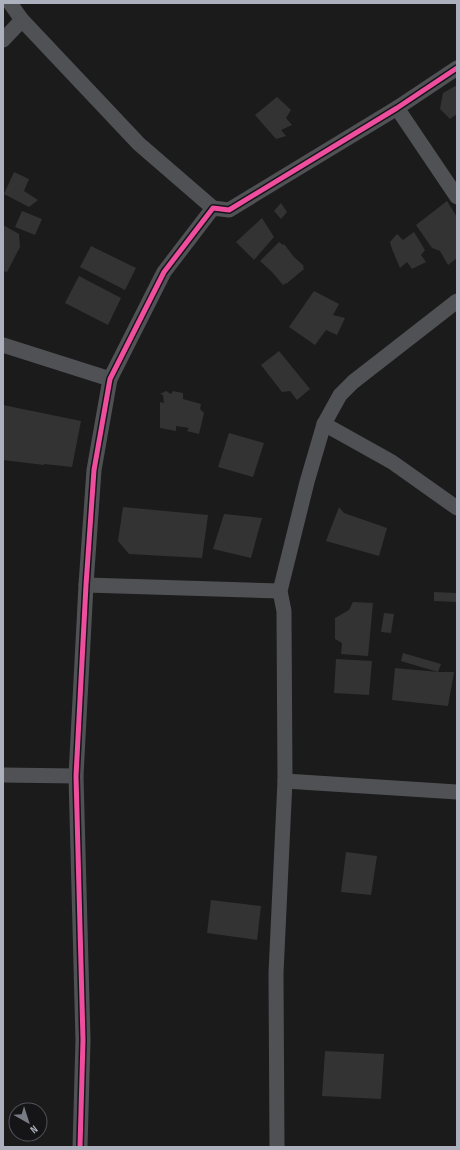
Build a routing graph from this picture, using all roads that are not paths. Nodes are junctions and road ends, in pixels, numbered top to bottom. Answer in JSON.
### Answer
{"nodes":[{"id":1,"x":10,"y":3,"type":"edge"},
{"id":2,"x":22,"y":20,"type":"junction"},
{"id":3,"x":3,"y":40,"type":"edge"},
{"id":4,"x":457,"y":68,"type":"edge"},
{"id":5,"x":397,"y":108,"type":"junction"},
{"id":6,"x":457,"y":197,"type":"edge"},
{"id":7,"x":213,"y":208,"type":"junction"},
{"id":8,"x":457,"y":301,"type":"edge"},
{"id":9,"x":3,"y":345,"type":"edge"},
{"id":10,"x":110,"y":379,"type":"junction"},
{"id":11,"x":324,"y":424,"type":"junction"},
{"id":12,"x":457,"y":508,"type":"edge"},
{"id":13,"x":86,"y":585,"type":"junction"},
{"id":14,"x":280,"y":591,"type":"junction"},
{"id":15,"x":3,"y":775,"type":"edge"},
{"id":16,"x":76,"y":776,"type":"junction"},
{"id":17,"x":285,"y":781,"type":"junction"},
{"id":18,"x":457,"y":792,"type":"edge"},
{"id":19,"x":80,"y":1147,"type":"edge"},
{"id":20,"x":277,"y":1147,"type":"edge"}],
"edges":[{"from":1,"to":2,"type":"street"},
{"from":2,"to":3,"type":"street"},
{"from":2,"to":7,"type":"street"},
{"from":4,"to":5,"type":"street"},
{"from":5,"to":6,"type":"street"},
{"from":5,"to":7,"type":"street"},
{"from":7,"to":10,"type":"street"},
{"from":8,"to":11,"type":"street"},
{"from":9,"to":10,"type":"street"},
{"from":10,"to":13,"type":"street"},
{"from":11,"to":12,"type":"street"},
{"from":11,"to":14,"type":"street"},
{"from":13,"to":14,"type":"street"},
{"from":13,"to":16,"type":"street"},
{"from":14,"to":17,"type":"street"},
{"from":15,"to":16,"type":"street"},
{"from":16,"to":19,"type":"street"},
{"from":17,"to":18,"type":"street"},
{"from":17,"to":20,"type":"street"}]}
